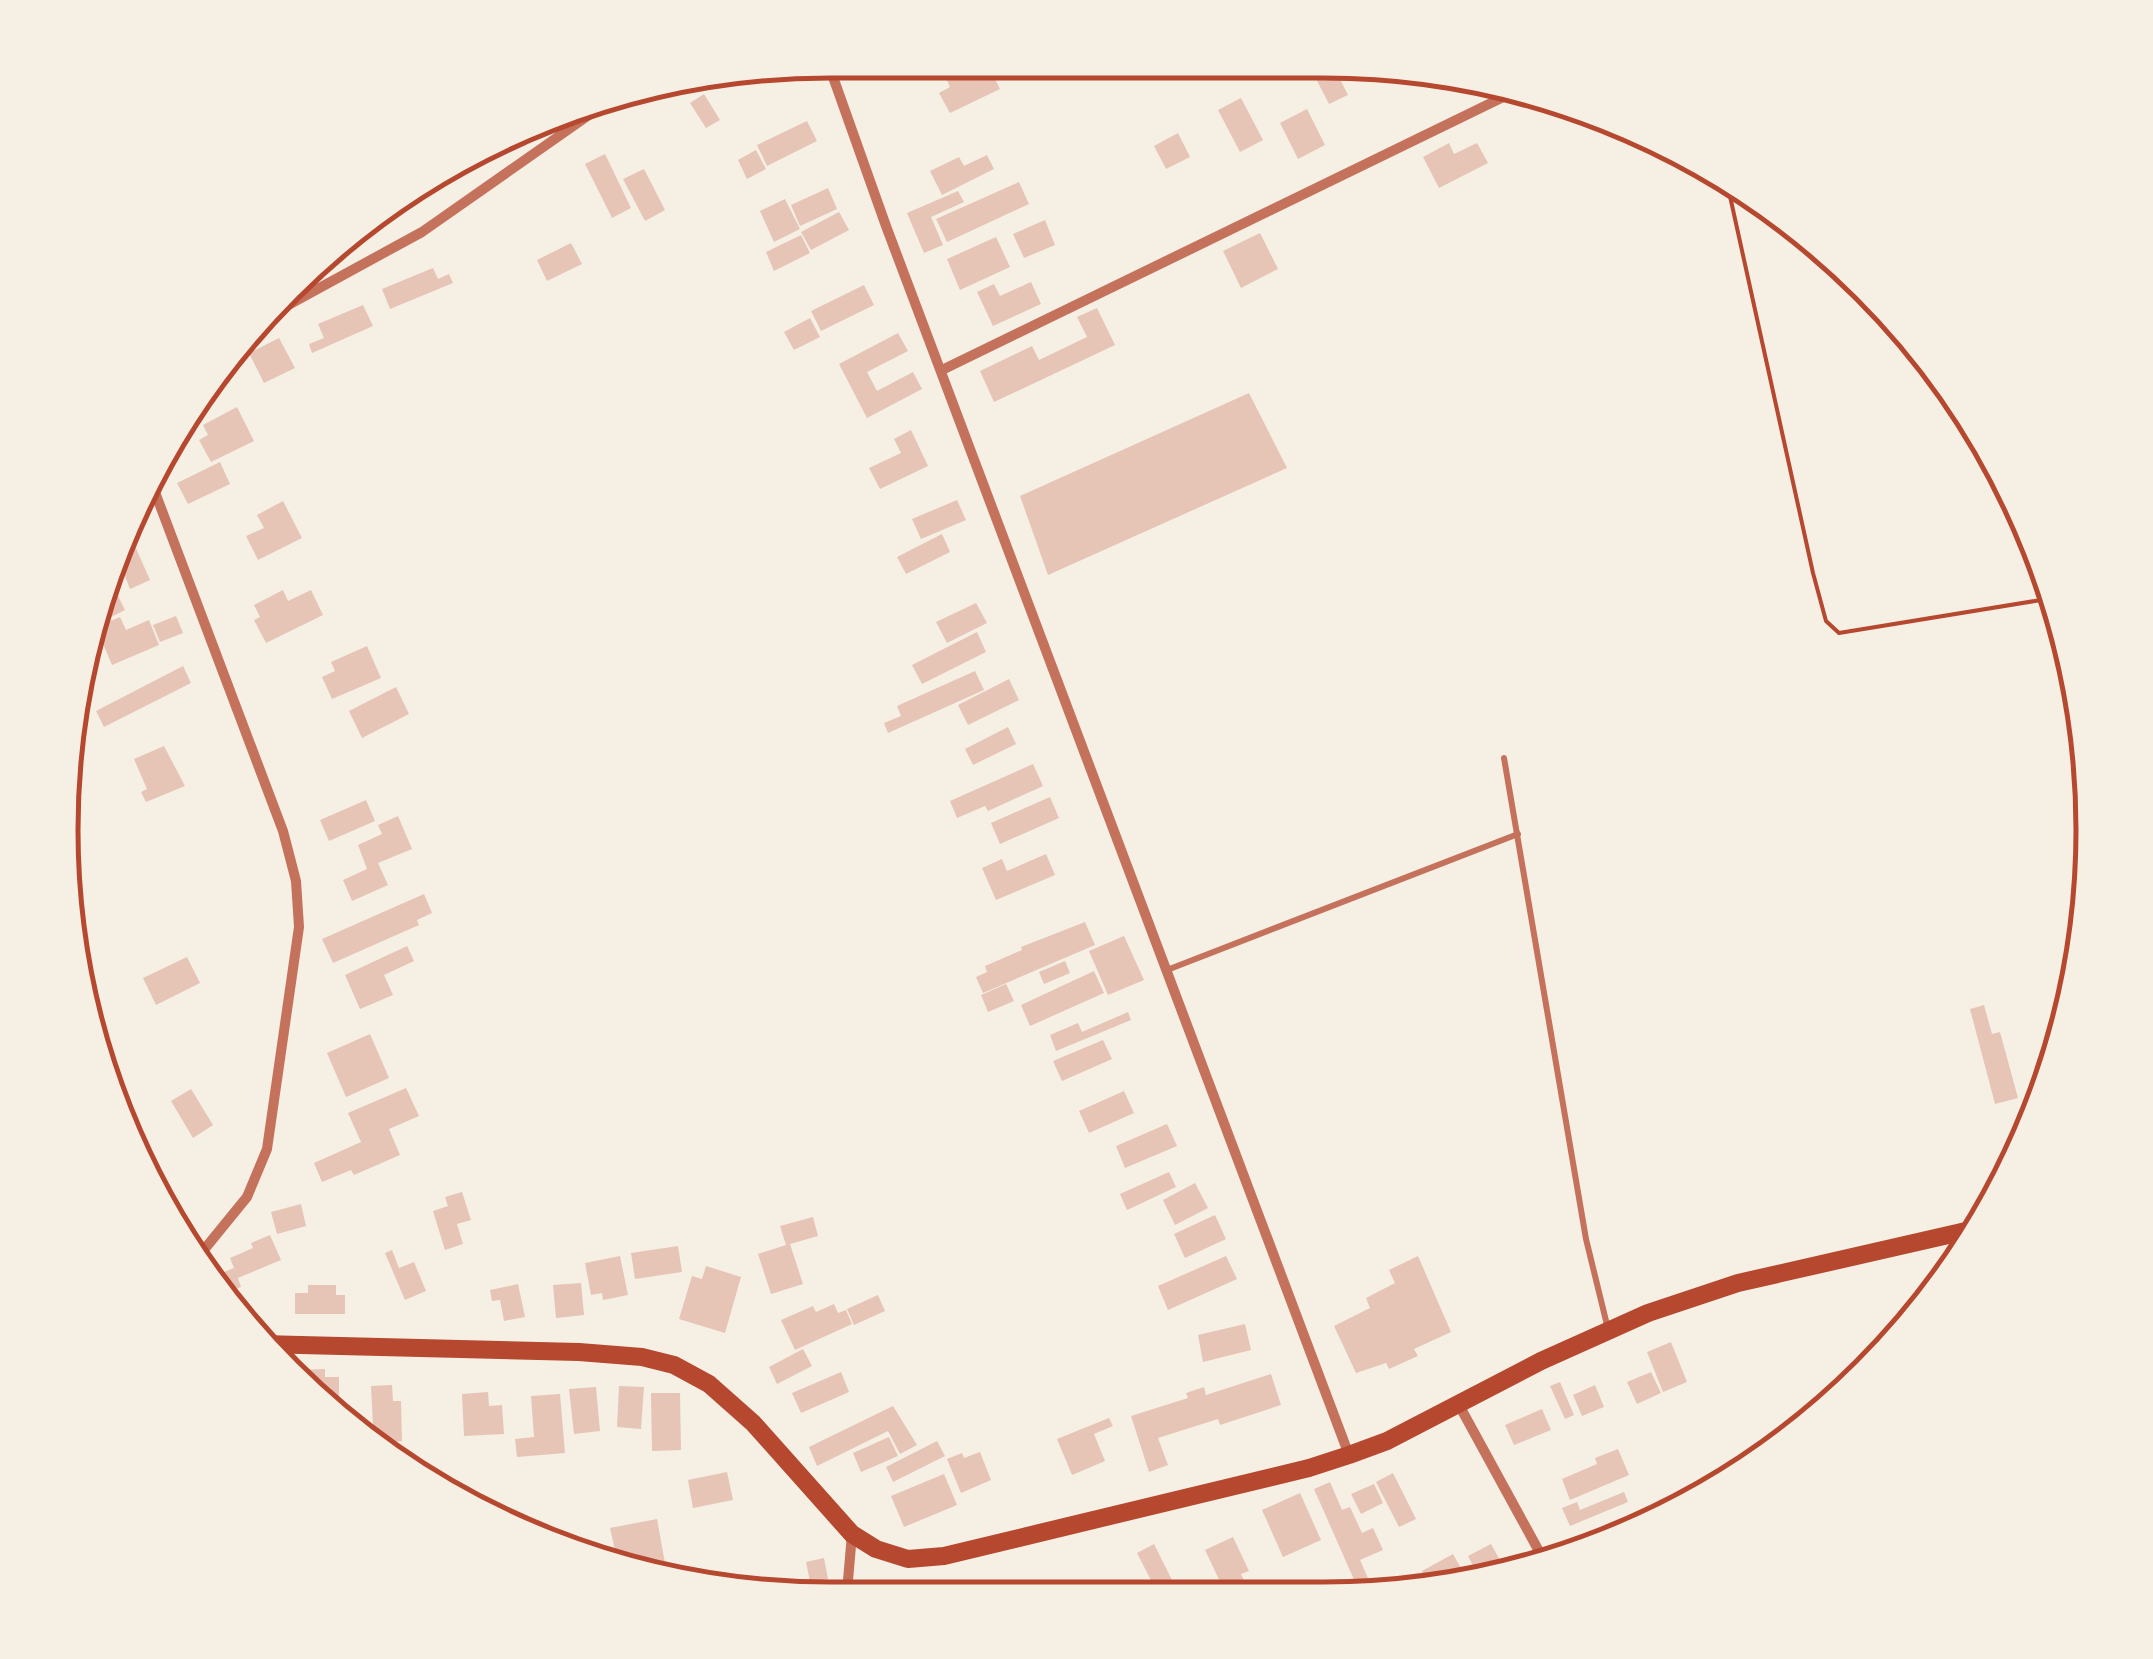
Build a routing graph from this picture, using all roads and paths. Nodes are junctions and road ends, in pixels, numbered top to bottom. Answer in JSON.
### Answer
{"nodes":[{"id":1,"x":833,"y":78,"type":"edge"},
{"id":2,"x":1500,"y":99,"type":"edge"},
{"id":3,"x":584,"y":119,"type":"edge"},
{"id":4,"x":1730,"y":197,"type":"edge"},
{"id":5,"x":295,"y":301,"type":"edge"},
{"id":6,"x":942,"y":370,"type":"junction"},
{"id":7,"x":156,"y":495,"type":"edge"},
{"id":8,"x":2040,"y":600,"type":"edge"},
{"id":9,"x":1504,"y":758,"type":"dead end"},
{"id":10,"x":1518,"y":834,"type":"junction"},
{"id":11,"x":1167,"y":970,"type":"junction"},
{"id":12,"x":1958,"y":1233,"type":"edge"},
{"id":13,"x":205,"y":1248,"type":"edge"},
{"id":14,"x":1608,"y":1330,"type":"junction"},
{"id":15,"x":282,"y":1345,"type":"edge"},
{"id":16,"x":1460,"y":1405,"type":"junction"},
{"id":17,"x":1350,"y":1455,"type":"junction"},
{"id":18,"x":852,"y":1534,"type":"junction"},
{"id":19,"x":1538,"y":1550,"type":"edge"},
{"id":20,"x":848,"y":1582,"type":"edge"}],
"edges":[{"from":1,"to":6,"type":"street"},
{"from":2,"to":6,"type":"street"},
{"from":3,"to":5,"type":"street"},
{"from":4,"to":8,"type":"path"},
{"from":6,"to":11,"type":"street"},
{"from":7,"to":13,"type":"street"},
{"from":9,"to":10,"type":"lane"},
{"from":10,"to":11,"type":"lane"},
{"from":10,"to":14,"type":"lane"},
{"from":11,"to":17,"type":"street"},
{"from":12,"to":14,"type":"main road"},
{"from":14,"to":16,"type":"main road"},
{"from":15,"to":18,"type":"main road"},
{"from":16,"to":17,"type":"main road"},
{"from":16,"to":19,"type":"street"},
{"from":17,"to":18,"type":"main road"},
{"from":18,"to":20,"type":"street"}]}
